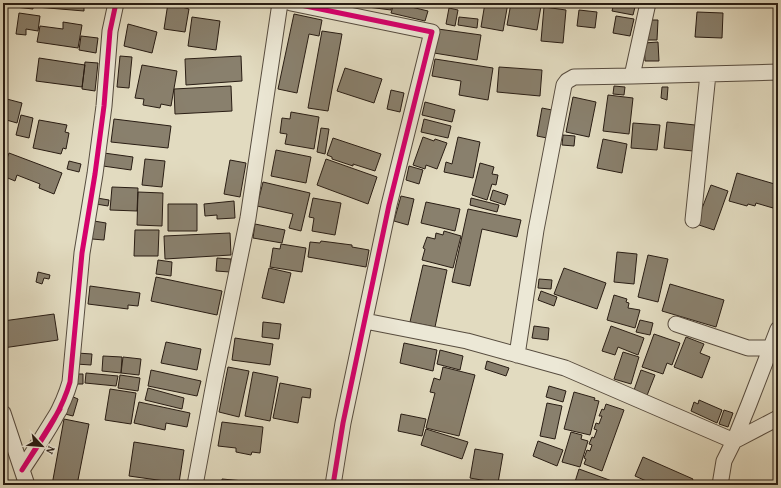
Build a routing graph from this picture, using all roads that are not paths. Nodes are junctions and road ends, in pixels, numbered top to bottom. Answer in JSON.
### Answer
{"nodes":[{"id":1,"x":116,"y":3,"type":"edge"},
{"id":2,"x":280,"y":3,"type":"edge"},
{"id":3,"x":291,"y":3,"type":"edge"},
{"id":4,"x":648,"y":3,"type":"edge"},
{"id":5,"x":778,"y":72,"type":"edge"},
{"id":6,"x":708,"y":74,"type":"junction"},
{"id":7,"x":632,"y":76,"type":"junction"},
{"id":8,"x":693,"y":220,"type":"dead end"},
{"id":9,"x":365,"y":321,"type":"junction"},
{"id":10,"x":676,"y":324,"type":"dead end"},
{"id":11,"x":778,"y":329,"type":"edge"},
{"id":12,"x":771,"y":348,"type":"junction"},
{"id":13,"x":517,"y":355,"type":"junction"},
{"id":14,"x":3,"y":413,"type":"edge"},
{"id":15,"x":778,"y":418,"type":"edge"},
{"id":16,"x":734,"y":441,"type":"junction"},
{"id":17,"x":22,"y":470,"type":"junction"},
{"id":18,"x":27,"y":485,"type":"edge"},
{"id":19,"x":195,"y":485,"type":"edge"},
{"id":20,"x":334,"y":485,"type":"edge"},
{"id":21,"x":720,"y":485,"type":"edge"}],
"edges":[{"from":1,"to":17,"type":"street"},
{"from":2,"to":19,"type":"street"},
{"from":3,"to":9,"type":"street"},
{"from":4,"to":7,"type":"street"},
{"from":5,"to":6,"type":"street"},
{"from":6,"to":7,"type":"street"},
{"from":6,"to":8,"type":"street"},
{"from":7,"to":13,"type":"street"},
{"from":9,"to":13,"type":"street"},
{"from":9,"to":20,"type":"street"},
{"from":10,"to":12,"type":"street"},
{"from":11,"to":12,"type":"street"},
{"from":12,"to":16,"type":"street"},
{"from":13,"to":16,"type":"street"},
{"from":14,"to":17,"type":"street"},
{"from":15,"to":16,"type":"street"},
{"from":16,"to":21,"type":"street"},
{"from":17,"to":18,"type":"street"}]}
